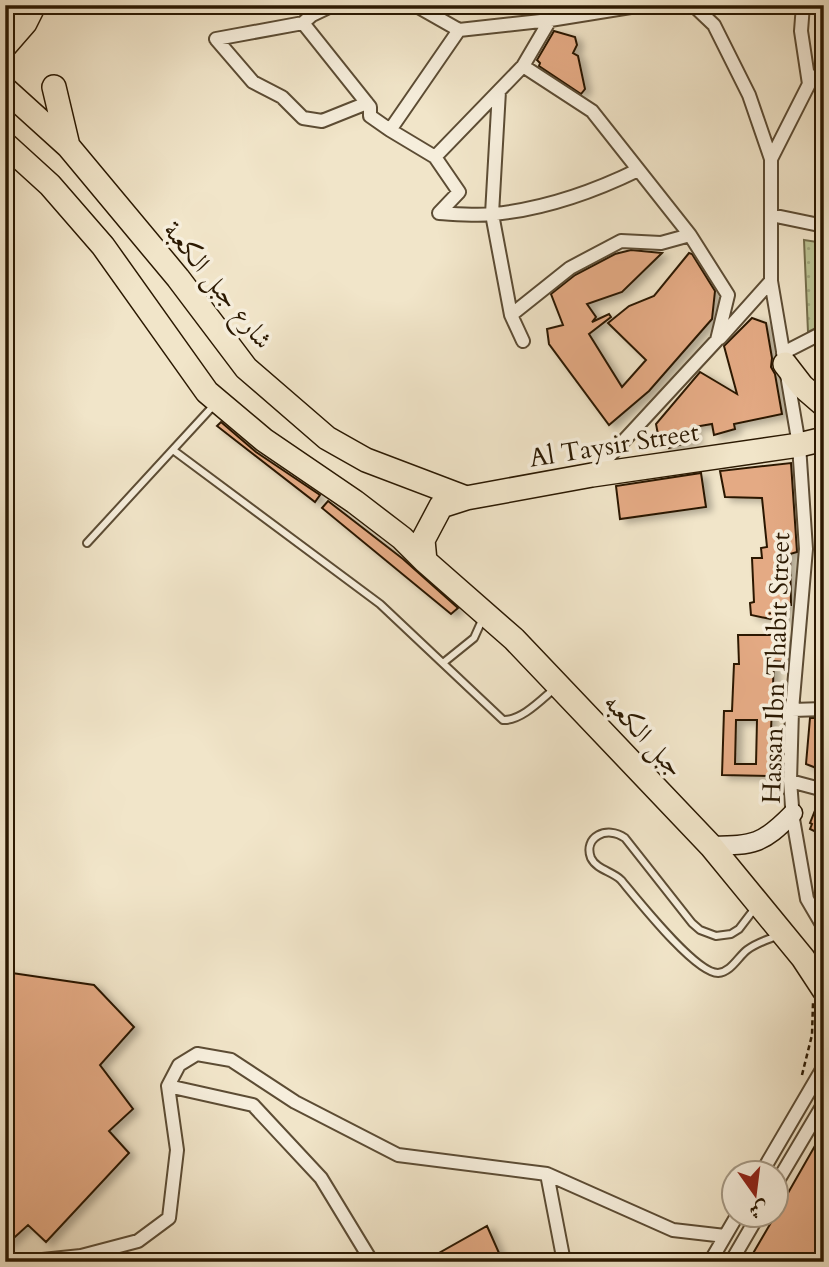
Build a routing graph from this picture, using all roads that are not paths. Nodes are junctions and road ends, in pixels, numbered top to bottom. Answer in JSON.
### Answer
{"nodes":[{"id":1,"x":9,"y":5,"type":"edge"},
{"id":2,"x":34,"y":5,"type":"edge"},
{"id":3,"x":333,"y":5,"type":"edge"},
{"id":4,"x":415,"y":5,"type":"edge"},
{"id":5,"x":643,"y":5,"type":"edge"},
{"id":6,"x":692,"y":5,"type":"edge"},
{"id":7,"x":803,"y":5,"type":"edge"},
{"id":8,"x":5,"y":12,"type":"edge"},
{"id":9,"x":550,"y":20,"type":"junction"},
{"id":10,"x":303,"y":23,"type":"junction"},
{"id":11,"x":459,"y":30,"type":"junction"},
{"id":12,"x":5,"y":46,"type":"edge"},
{"id":13,"x":523,"y":66,"type":"junction"},
{"id":14,"x":824,"y":68,"type":"edge"},
{"id":15,"x":809,"y":83,"type":"junction"},
{"id":16,"x":54,"y":88,"type":"dead end"},
{"id":17,"x":5,"y":89,"type":"edge"},
{"id":18,"x":499,"y":91,"type":"junction"},
{"id":19,"x":367,"y":103,"type":"junction"},
{"id":20,"x":390,"y":130,"type":"junction"},
{"id":21,"x":6,"y":145,"type":"edge"},
{"id":22,"x":68,"y":146,"type":"junction"},
{"id":23,"x":435,"y":157,"type":"junction"},
{"id":24,"x":771,"y":159,"type":"junction"},
{"id":25,"x":638,"y":170,"type":"junction"},
{"id":26,"x":492,"y":214,"type":"junction"},
{"id":27,"x":771,"y":215,"type":"junction"},
{"id":28,"x":824,"y":226,"type":"edge"},
{"id":29,"x":690,"y":235,"type":"junction"},
{"id":30,"x":771,"y":281,"type":"junction"},
{"id":31,"x":511,"y":315,"type":"junction"},
{"id":32,"x":824,"y":332,"type":"edge"},
{"id":33,"x":717,"y":340,"type":"junction"},
{"id":34,"x":523,"y":341,"type":"dead end"},
{"id":35,"x":784,"y":359,"type":"junction"},
{"id":36,"x":218,"y":401,"type":"junction"},
{"id":37,"x":824,"y":405,"type":"edge"},
{"id":38,"x":824,"y":439,"type":"edge"},
{"id":39,"x":799,"y":445,"type":"junction"},
{"id":40,"x":173,"y":450,"type":"junction"},
{"id":41,"x":592,"y":475,"type":"junction"},
{"id":42,"x":416,"y":480,"type":"joint"},
{"id":43,"x":467,"y":498,"type":"junction"},
{"id":44,"x":87,"y":543,"type":"dead end"},
{"id":45,"x":425,"y":561,"type":"junction"},
{"id":46,"x":484,"y":613,"type":"junction"},
{"id":47,"x":443,"y":663,"type":"junction"},
{"id":48,"x":558,"y":685,"type":"junction"},
{"id":49,"x":792,"y":709,"type":"junction"},
{"id":50,"x":824,"y":709,"type":"edge"},
{"id":51,"x":790,"y":781,"type":"junction"},
{"id":52,"x":824,"y":790,"type":"edge"},
{"id":53,"x":793,"y":813,"type":"junction"},
{"id":54,"x":711,"y":846,"type":"junction"},
{"id":55,"x":759,"y":904,"type":"junction"},
{"id":56,"x":824,"y":928,"type":"edge"},
{"id":57,"x":783,"y":934,"type":"junction"},
{"id":58,"x":818,"y":996,"type":"edge"},
{"id":59,"x":824,"y":1066,"type":"edge"},
{"id":60,"x":168,"y":1086,"type":"junction"},
{"id":61,"x":824,"y":1103,"type":"edge"},
{"id":62,"x":770,"y":1158,"type":"edge"},
{"id":63,"x":790,"y":1160,"type":"edge"},
{"id":64,"x":547,"y":1174,"type":"junction"},
{"id":65,"x":730,"y":1228,"type":"edge"},
{"id":66,"x":751,"y":1228,"type":"edge"},
{"id":67,"x":725,"y":1236,"type":"junction"},
{"id":68,"x":23,"y":1262,"type":"edge"},
{"id":69,"x":372,"y":1262,"type":"edge"},
{"id":70,"x":564,"y":1262,"type":"edge"},
{"id":71,"x":710,"y":1262,"type":"edge"},
{"id":72,"x":731,"y":1262,"type":"edge"}],
"edges":[{"from":1,"to":8,"type":"highway"},
{"from":2,"to":12,"type":"highway"},
{"from":3,"to":10,"type":"street"},
{"from":4,"to":11,"type":"street"},
{"from":5,"to":9,"type":"street"},
{"from":6,"to":24,"type":"street"},
{"from":7,"to":15,"type":"street"},
{"from":9,"to":11,"type":"street"},
{"from":9,"to":13,"type":"street"},
{"from":10,"to":19,"type":"street"},
{"from":10,"to":19,"type":"street"},
{"from":11,"to":20,"type":"street"},
{"from":13,"to":18,"type":"street"},
{"from":13,"to":25,"type":"street"},
{"from":14,"to":15,"type":"street"},
{"from":15,"to":24,"type":"street"},
{"from":16,"to":22,"type":"highway"},
{"from":17,"to":22,"type":"highway","name":"شارع جبل الكعبة"},
{"from":18,"to":23,"type":"street"},
{"from":18,"to":26,"type":"street"},
{"from":19,"to":20,"type":"street"},
{"from":20,"to":23,"type":"street"},
{"from":21,"to":36,"type":"highway"},
{"from":22,"to":42,"type":"highway","name":"شارع جبل الكعبة"},
{"from":23,"to":26,"type":"street"},
{"from":24,"to":27,"type":"street","name":"Hassan Ibn Thabit Street"},
{"from":25,"to":26,"type":"street"},
{"from":25,"to":29,"type":"street"},
{"from":26,"to":31,"type":"street"},
{"from":27,"to":28,"type":"street"},
{"from":27,"to":30,"type":"street","name":"Hassan Ibn Thabit Street"},
{"from":29,"to":31,"type":"street"},
{"from":29,"to":33,"type":"street"},
{"from":30,"to":33,"type":"street"},
{"from":30,"to":35,"type":"street","name":"Hassan Ibn Thabit Street"},
{"from":31,"to":34,"type":"street"},
{"from":32,"to":35,"type":"street"},
{"from":33,"to":41,"type":"street"},
{"from":35,"to":37,"type":"highway"},
{"from":35,"to":39,"type":"street","name":"Hassan Ibn Thabit Street"},
{"from":36,"to":40,"type":"lane"},
{"from":36,"to":45,"type":"highway","name":"جبل الكعبه"},
{"from":38,"to":39,"type":"highway","name":"Al Taysir Street"},
{"from":39,"to":41,"type":"highway","name":"Al Taysir Street"},
{"from":39,"to":49,"type":"street","name":"Hassan Ibn Thabit Street"},
{"from":40,"to":44,"type":"lane"},
{"from":40,"to":47,"type":"lane"},
{"from":41,"to":43,"type":"highway","name":"Al Taysir Street"},
{"from":42,"to":43,"type":"highway","name":"Al Taysir Street"},
{"from":43,"to":45,"type":"highway"},
{"from":45,"to":46,"type":"highway","name":"جبل الكعبه"},
{"from":46,"to":47,"type":"lane"},
{"from":46,"to":48,"type":"highway","name":"جبل الكعبه"},
{"from":47,"to":48,"type":"lane"},
{"from":48,"to":54,"type":"highway","name":"جبل الكعبه"},
{"from":49,"to":50,"type":"street"},
{"from":49,"to":51,"type":"street","name":"Hassan Ibn Thabit Street"},
{"from":51,"to":52,"type":"street"},
{"from":51,"to":53,"type":"street","name":"Hassan Ibn Thabit Street"},
{"from":53,"to":54,"type":"street"},
{"from":53,"to":56,"type":"street","name":"Hassan Ibn Thabit Street"},
{"from":54,"to":55,"type":"highway","name":"جبل الكعبه"},
{"from":55,"to":57,"type":"highway","name":"جبل الكعبه"},
{"from":55,"to":57,"type":"lane"},
{"from":57,"to":58,"type":"highway","name":"جبل الكعبه"},
{"from":59,"to":62,"type":"street"},
{"from":60,"to":64,"type":"street"},
{"from":60,"to":68,"type":"street"},
{"from":60,"to":69,"type":"street"},
{"from":61,"to":63,"type":"street"},
{"from":64,"to":67,"type":"street"},
{"from":64,"to":70,"type":"street"},
{"from":65,"to":67,"type":"street"},
{"from":66,"to":72,"type":"street"},
{"from":67,"to":71,"type":"street"}]}
